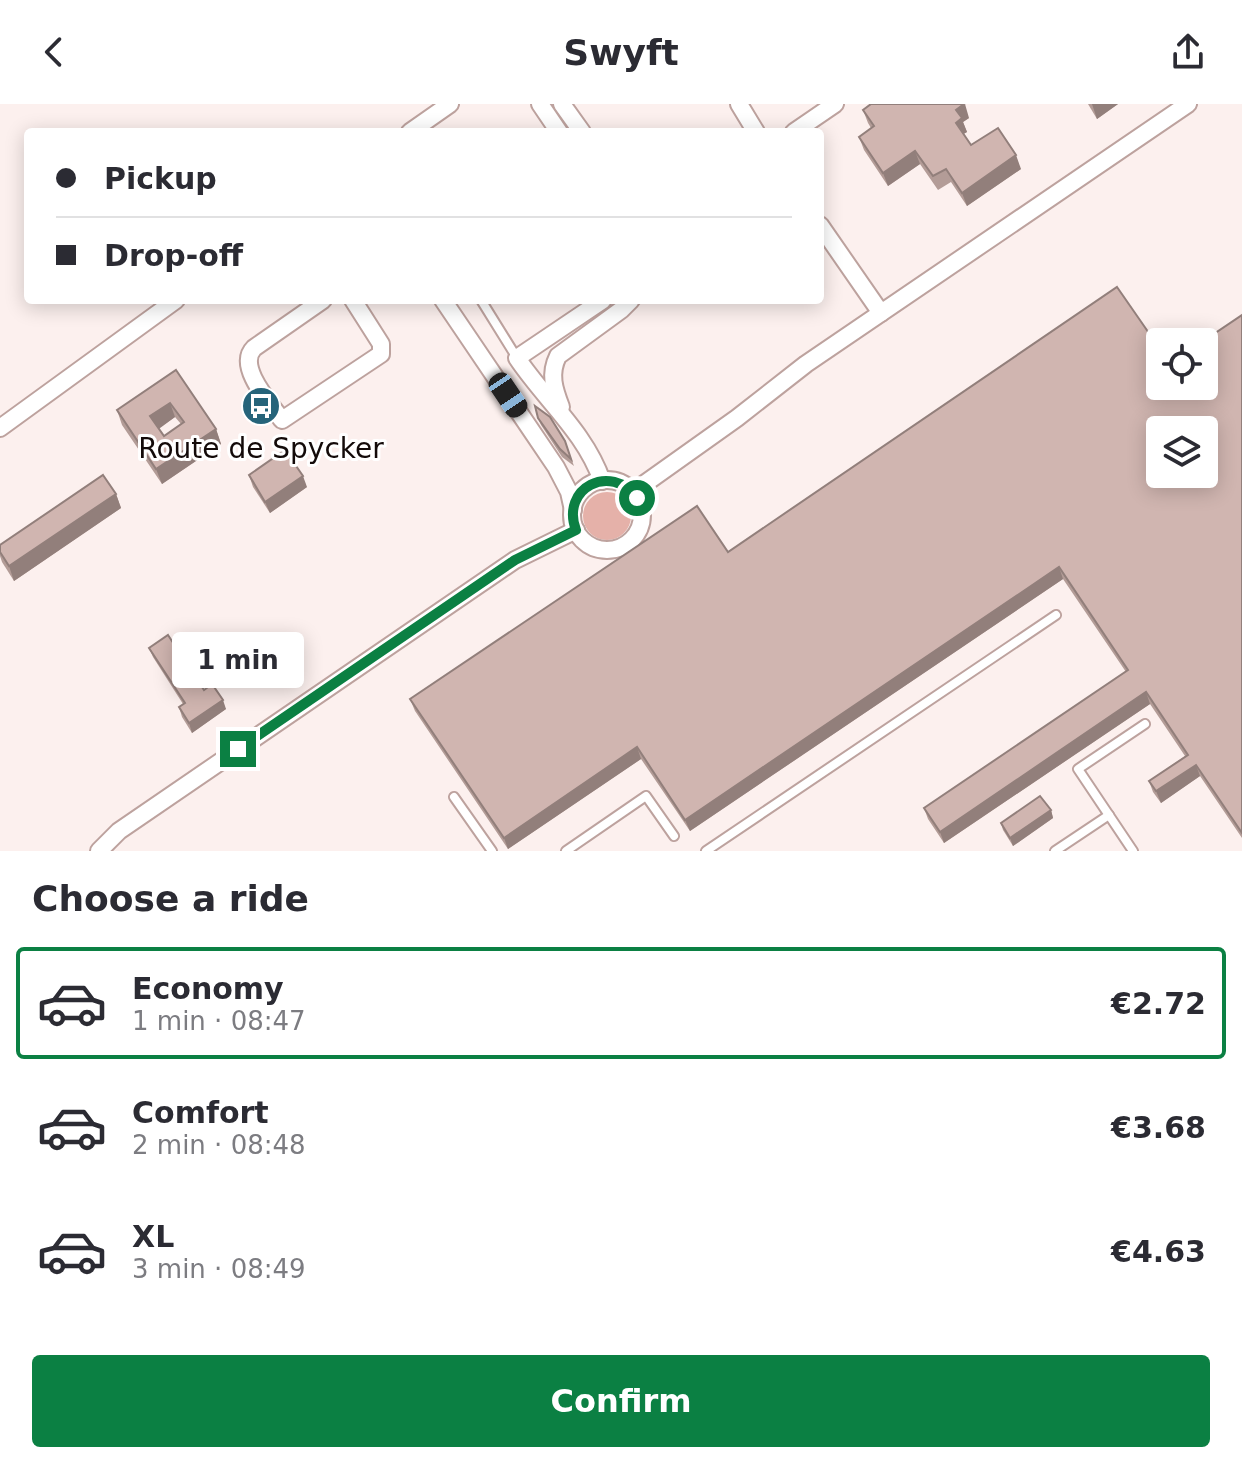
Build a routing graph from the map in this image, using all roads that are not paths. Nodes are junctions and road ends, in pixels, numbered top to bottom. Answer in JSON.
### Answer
{"nodes":[{"id":1,"x":450,"y":104,"type":"edge"},
{"id":2,"x":540,"y":104,"type":"edge"},
{"id":3,"x":562,"y":104,"type":"edge"},
{"id":4,"x":739,"y":104,"type":"edge"},
{"id":5,"x":835,"y":104,"type":"edge"},
{"id":6,"x":1188,"y":104,"type":"edge"},
{"id":7,"x":416,"y":128,"type":"edge"},
{"id":8,"x":556,"y":128,"type":"edge"},
{"id":9,"x":578,"y":128,"type":"edge"},
{"id":10,"x":754,"y":128,"type":"edge"},
{"id":11,"x":800,"y":128,"type":"edge"},
{"id":12,"x":824,"y":231,"type":"edge"},
{"id":13,"x":170,"y":304,"type":"edge"},
{"id":14,"x":317,"y":304,"type":"edge"},
{"id":15,"x":356,"y":304,"type":"edge"},
{"id":16,"x":446,"y":304,"type":"edge"},
{"id":17,"x":483,"y":304,"type":"edge"},
{"id":18,"x":597,"y":304,"type":"edge"},
{"id":19,"x":627,"y":304,"type":"edge"},
{"id":20,"x":881,"y":313,"type":"junction"},
{"id":21,"x":517,"y":358,"type":"junction"},
{"id":22,"x":564,"y":416,"type":"junction"},
{"id":23,"x":0,"y":428,"type":"edge"},
{"id":24,"x":556,"y":467,"type":"junction"},
{"id":25,"x":598,"y":482,"type":"junction"},
{"id":26,"x":633,"y":492,"type":"junction"},
{"id":27,"x":573,"y":510,"type":"junction"},
{"id":28,"x":576,"y":530,"type":"junction"},
{"id":29,"x":1056,"y":615,"type":"dead end"},
{"id":30,"x":1145,"y":724,"type":"dead end"},
{"id":31,"x":454,"y":797,"type":"dead end"},
{"id":32,"x":1109,"y":815,"type":"junction"},
{"id":33,"x":674,"y":836,"type":"dead end"},
{"id":34,"x":98,"y":849,"type":"edge"},
{"id":35,"x":492,"y":851,"type":"edge"},
{"id":36,"x":566,"y":851,"type":"edge"},
{"id":37,"x":706,"y":851,"type":"edge"},
{"id":38,"x":1055,"y":851,"type":"edge"},
{"id":39,"x":1133,"y":851,"type":"edge"}],
"edges":[{"from":1,"to":7,"type":"street"},
{"from":2,"to":8,"type":"street"},
{"from":3,"to":9,"type":"street"},
{"from":4,"to":10,"type":"street"},
{"from":5,"to":11,"type":"street"},
{"from":6,"to":20,"type":"street"},
{"from":12,"to":20,"type":"street"},
{"from":13,"to":23,"type":"street"},
{"from":14,"to":15,"type":"street"},
{"from":16,"to":24,"type":"street"},
{"from":17,"to":21,"type":"lane"},
{"from":18,"to":21,"type":"street"},
{"from":19,"to":22,"type":"street"},
{"from":20,"to":26,"type":"street"},
{"from":21,"to":22,"type":"street"},
{"from":22,"to":25,"type":"street"},
{"from":24,"to":25,"type":"street"},
{"from":24,"to":27,"type":"street"},
{"from":25,"to":26,"type":"street"},
{"from":25,"to":27,"type":"street"},
{"from":26,"to":28,"type":"street"},
{"from":27,"to":28,"type":"street"},
{"from":28,"to":34,"type":"street"},
{"from":29,"to":37,"type":"lane"},
{"from":30,"to":32,"type":"lane"},
{"from":31,"to":35,"type":"lane"},
{"from":32,"to":38,"type":"lane"},
{"from":32,"to":39,"type":"lane"},
{"from":33,"to":36,"type":"lane"}]}
